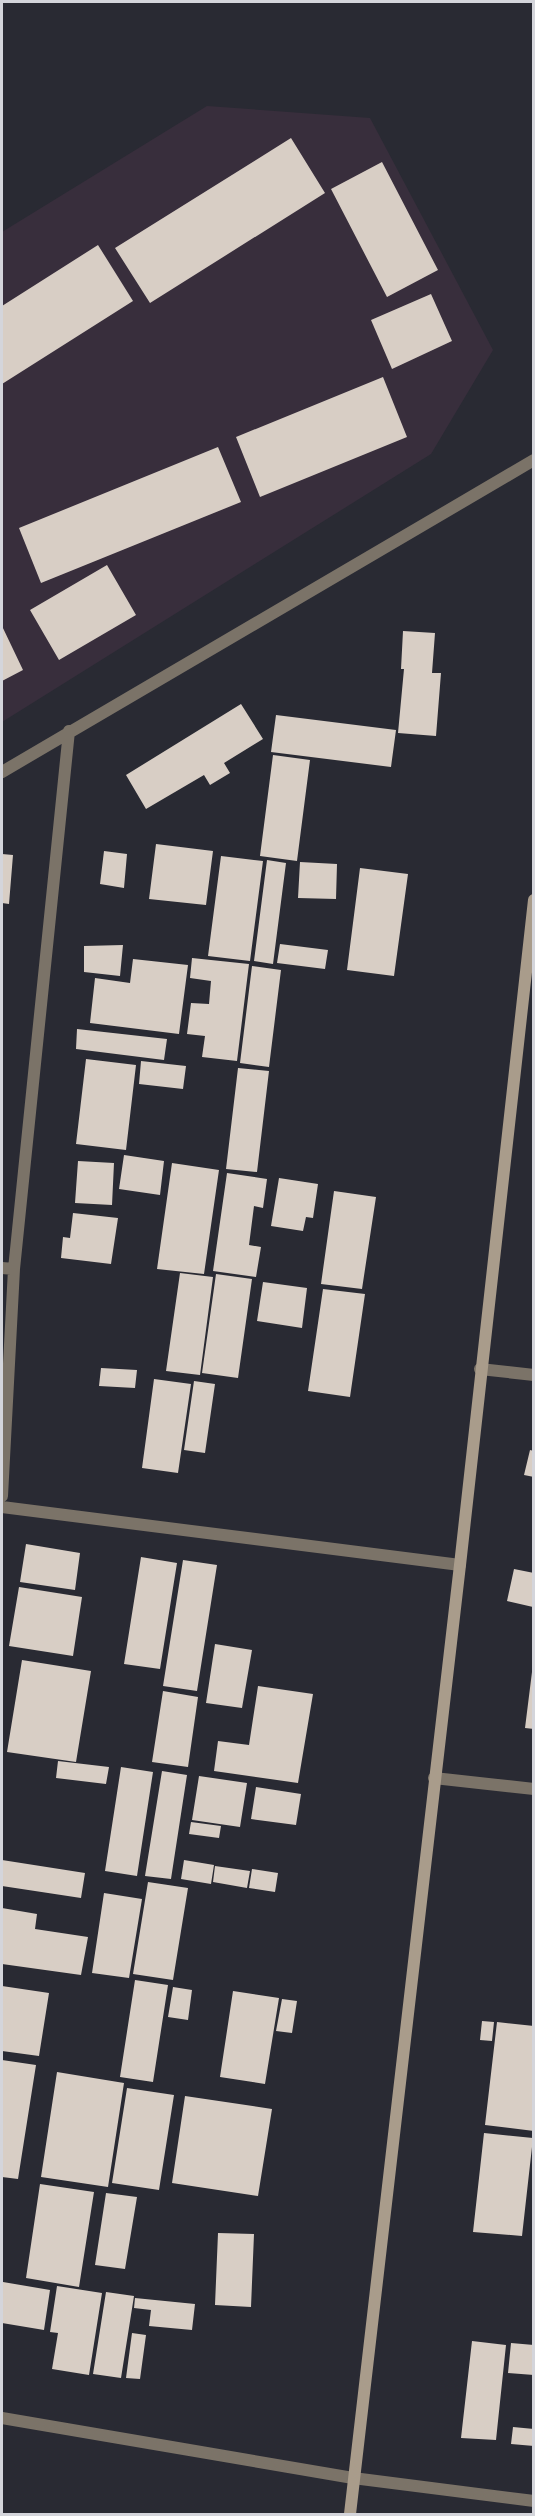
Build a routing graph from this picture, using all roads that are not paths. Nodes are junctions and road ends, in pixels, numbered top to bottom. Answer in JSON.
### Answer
{"nodes":[{"id":1,"x":534,"y":460,"type":"edge"},
{"id":2,"x":69,"y":731,"type":"junction"},
{"id":3,"x":2,"y":772,"type":"edge"},
{"id":4,"x":534,"y":900,"type":"edge"},
{"id":5,"x":530,"y":969,"type":"edge"},
{"id":6,"x":8,"y":1268,"type":"edge"},
{"id":7,"x":480,"y":1369,"type":"junction"},
{"id":8,"x":534,"y":1375,"type":"edge"},
{"id":9,"x":2,"y":1496,"type":"edge"},
{"id":10,"x":2,"y":1507,"type":"edge"},
{"id":11,"x":460,"y":1565,"type":"junction"},
{"id":12,"x":434,"y":1778,"type":"junction"},
{"id":13,"x":534,"y":1789,"type":"edge"},
{"id":14,"x":2,"y":2418,"type":"edge"},
{"id":15,"x":353,"y":2478,"type":"junction"},
{"id":16,"x":534,"y":2501,"type":"edge"},
{"id":17,"x":350,"y":2514,"type":"edge"}],
"edges":[{"from":1,"to":2,"type":"street"},
{"from":2,"to":3,"type":"street"},
{"from":2,"to":6,"type":"street"},
{"from":4,"to":5,"type":"street"},
{"from":5,"to":7,"type":"street"},
{"from":6,"to":9,"type":"street"},
{"from":7,"to":8,"type":"street"},
{"from":7,"to":11,"type":"street"},
{"from":10,"to":11,"type":"street"},
{"from":11,"to":12,"type":"street"},
{"from":12,"to":13,"type":"street"},
{"from":12,"to":15,"type":"street"},
{"from":14,"to":15,"type":"street"},
{"from":15,"to":16,"type":"street"},
{"from":15,"to":17,"type":"street"}]}
